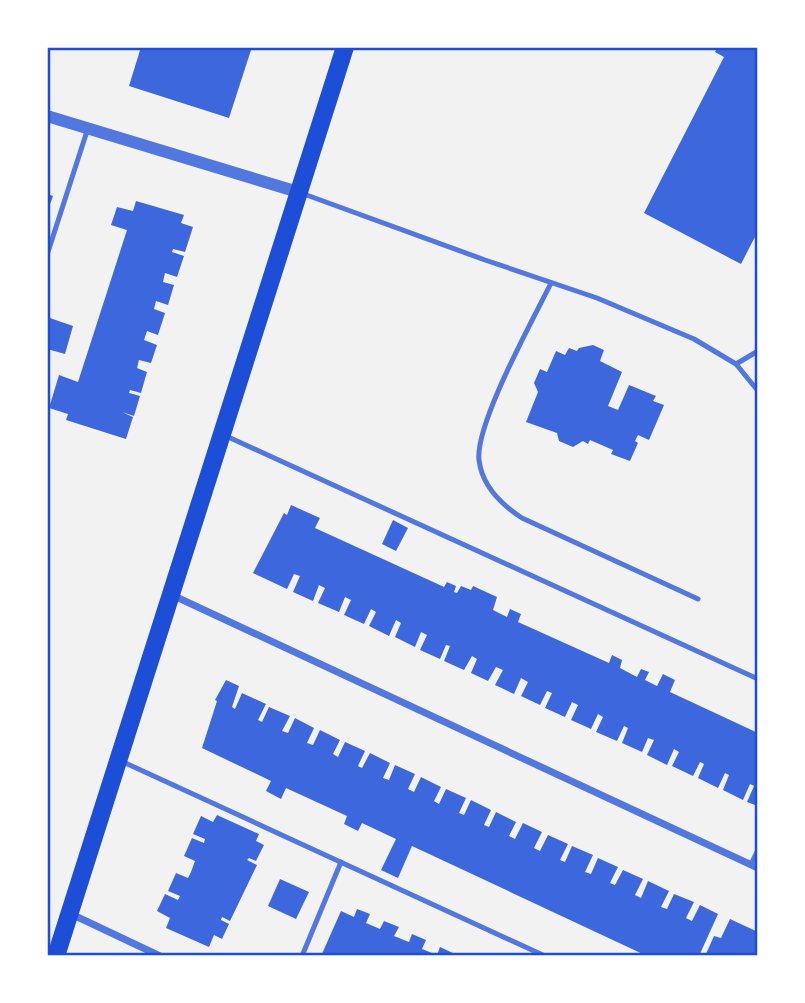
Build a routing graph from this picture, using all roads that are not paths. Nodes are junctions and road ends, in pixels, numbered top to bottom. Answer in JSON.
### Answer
{"nodes":[{"id":1,"x":345,"y":47,"type":"edge"},
{"id":2,"x":47,"y":116,"type":"edge"},
{"id":3,"x":88,"y":128,"type":"junction"},
{"id":4,"x":298,"y":192,"type":"junction"},
{"id":5,"x":47,"y":255,"type":"edge"},
{"id":6,"x":551,"y":282,"type":"junction"},
{"id":7,"x":758,"y":351,"type":"edge"},
{"id":8,"x":736,"y":364,"type":"junction"},
{"id":9,"x":758,"y":391,"type":"edge"},
{"id":10,"x":223,"y":434,"type":"junction"},
{"id":11,"x":171,"y":595,"type":"junction"},
{"id":12,"x":698,"y":599,"type":"dead end"},
{"id":13,"x":758,"y":679,"type":"edge"},
{"id":14,"x":118,"y":759,"type":"junction"},
{"id":15,"x":758,"y":850,"type":"edge"},
{"id":16,"x":341,"y":862,"type":"junction"},
{"id":17,"x":754,"y":866,"type":"edge"},
{"id":18,"x":69,"y":913,"type":"junction"},
{"id":19,"x":56,"y":956,"type":"edge"},
{"id":20,"x":160,"y":956,"type":"edge"},
{"id":21,"x":302,"y":956,"type":"edge"},
{"id":22,"x":545,"y":956,"type":"edge"}],
"edges":[{"from":1,"to":4,"type":"main road"},
{"from":2,"to":3,"type":"street"},
{"from":3,"to":4,"type":"street"},
{"from":3,"to":5,"type":"lane"},
{"from":4,"to":6,"type":"lane"},
{"from":4,"to":10,"type":"main road"},
{"from":6,"to":8,"type":"lane"},
{"from":6,"to":12,"type":"lane"},
{"from":7,"to":8,"type":"lane"},
{"from":8,"to":9,"type":"lane"},
{"from":10,"to":11,"type":"main road"},
{"from":10,"to":13,"type":"lane"},
{"from":11,"to":14,"type":"main road"},
{"from":11,"to":17,"type":"street"},
{"from":14,"to":16,"type":"lane"},
{"from":14,"to":18,"type":"main road"},
{"from":15,"to":17,"type":"lane"},
{"from":16,"to":21,"type":"lane"},
{"from":16,"to":22,"type":"lane"},
{"from":18,"to":19,"type":"main road"},
{"from":18,"to":20,"type":"street"}]}
